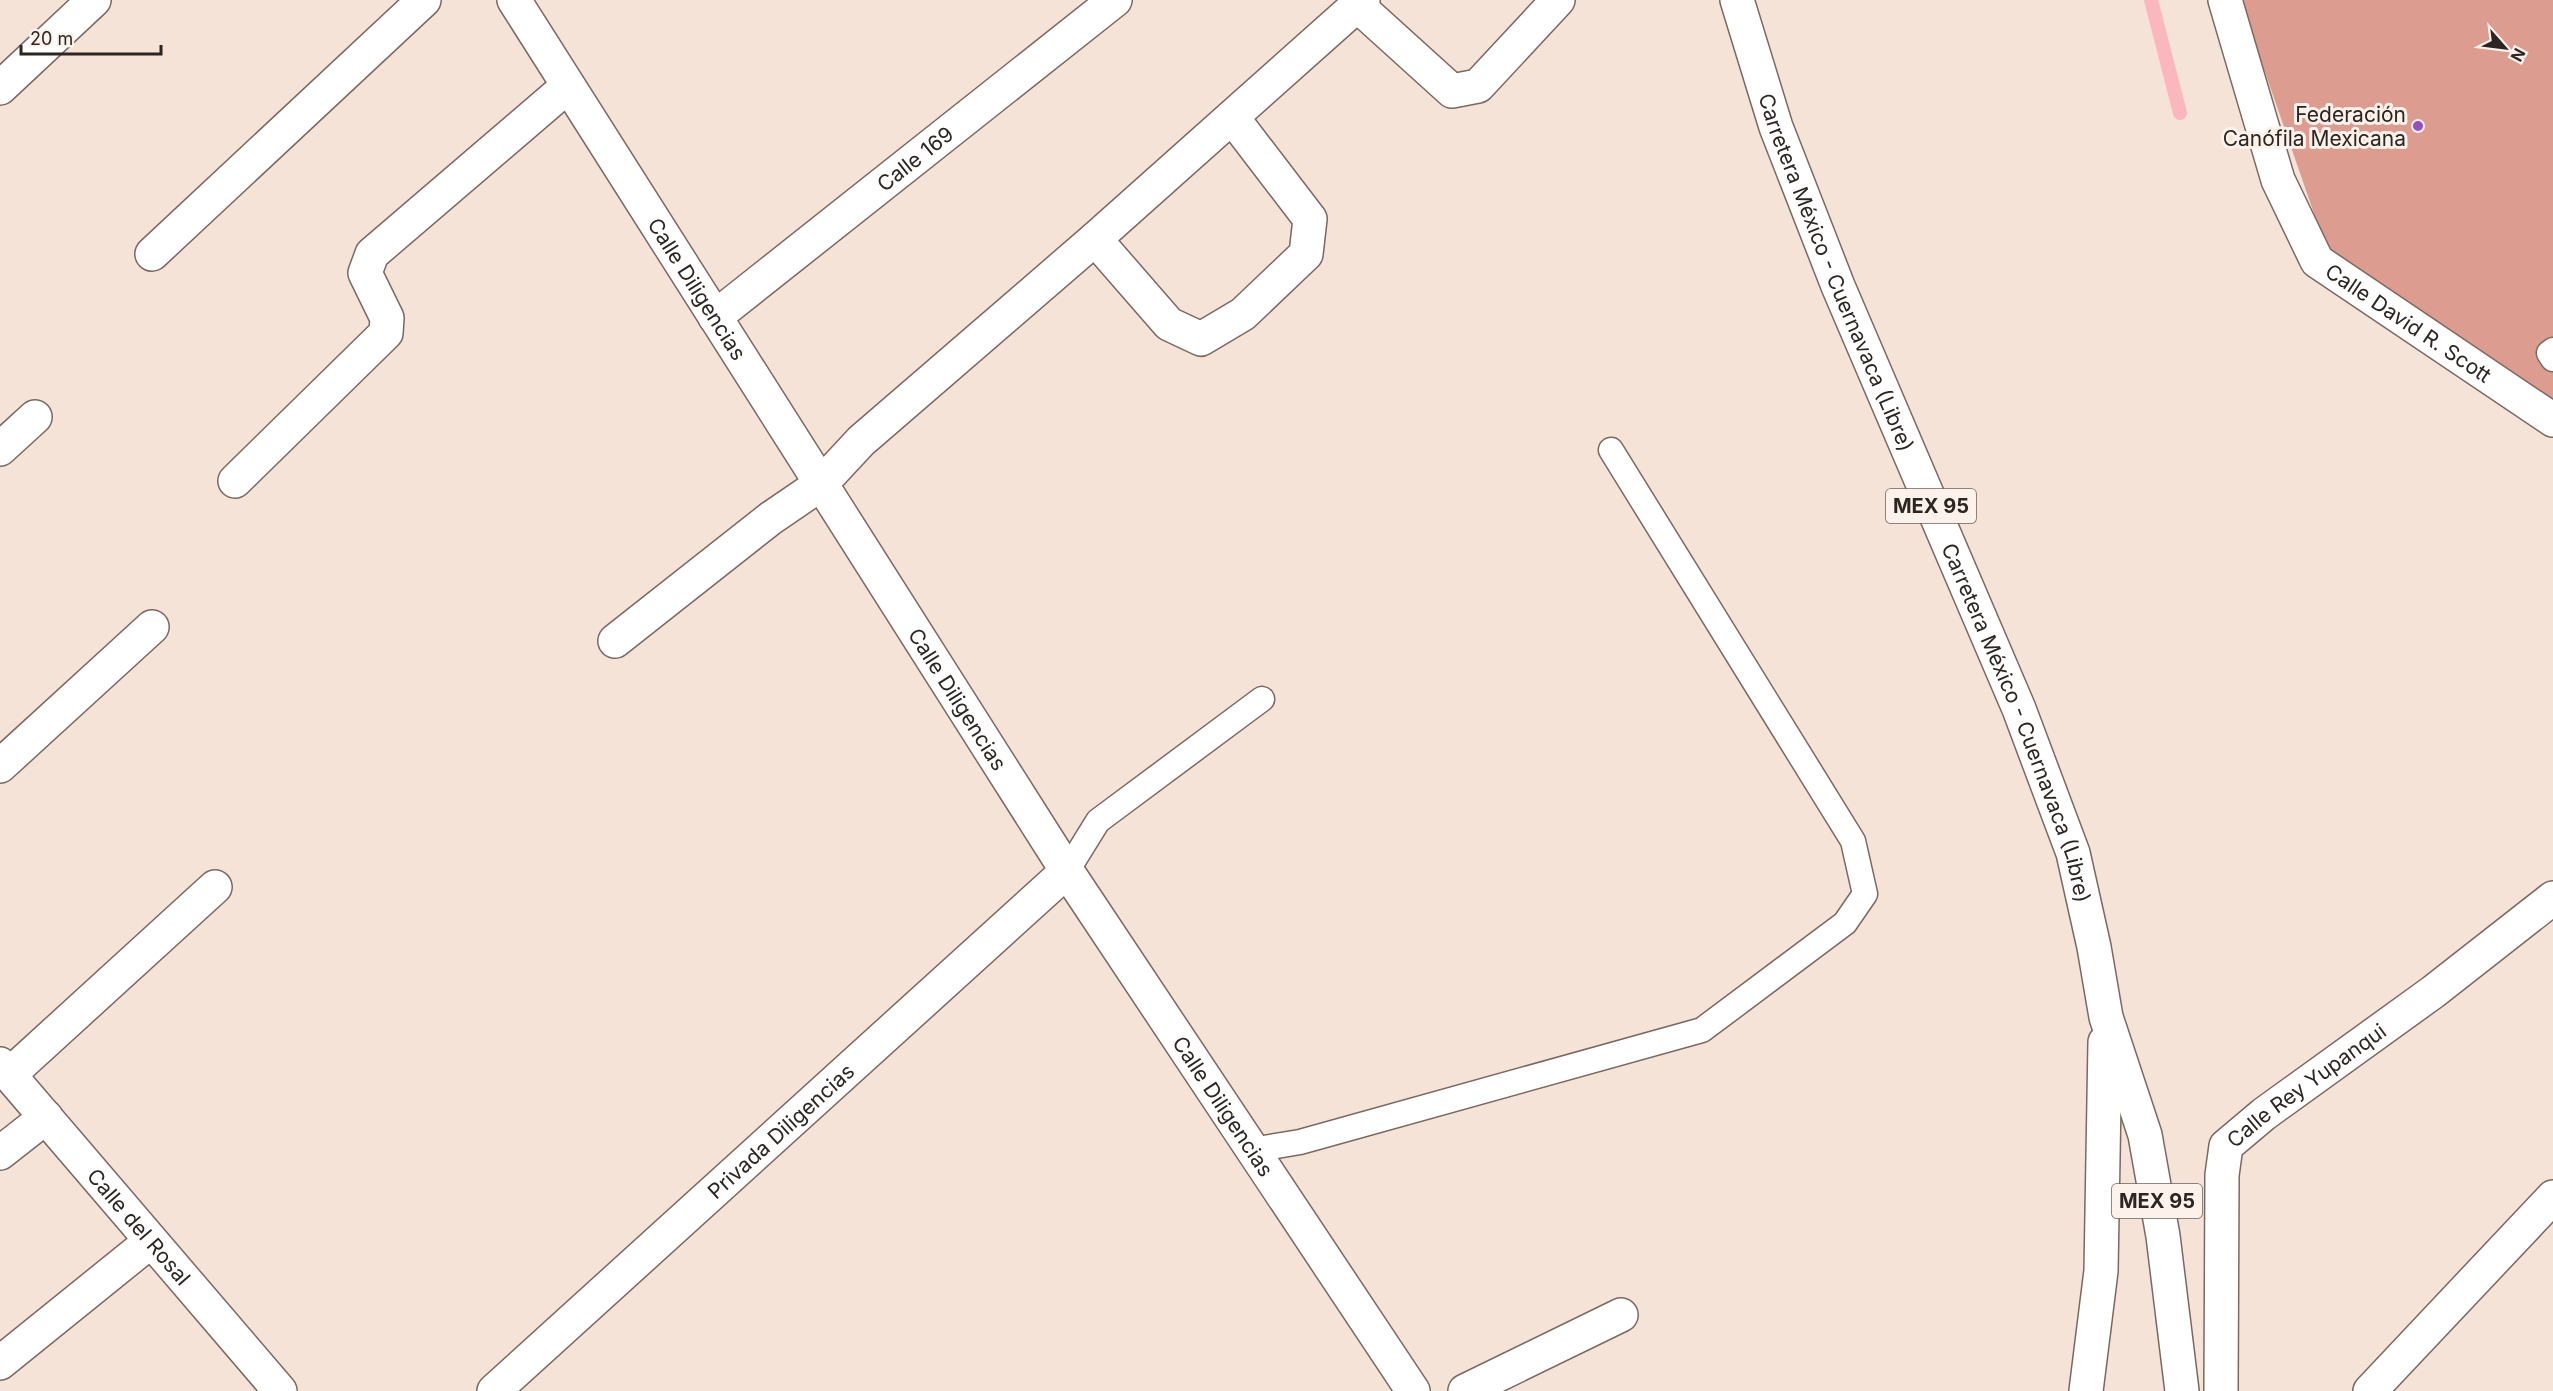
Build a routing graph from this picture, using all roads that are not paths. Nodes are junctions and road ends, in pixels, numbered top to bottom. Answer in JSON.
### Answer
{"nodes":[{"id":1,"x":94,"y":0,"type":"edge"},
{"id":2,"x":424,"y":0,"type":"edge"},
{"id":3,"x":514,"y":0,"type":"edge"},
{"id":4,"x":1116,"y":0,"type":"edge"},
{"id":5,"x":1558,"y":0,"type":"edge"},
{"id":6,"x":1737,"y":0,"type":"edge"},
{"id":7,"x":2225,"y":0,"type":"edge"},
{"id":8,"x":1360,"y":2,"type":"edge"},
{"id":9,"x":568,"y":86,"type":"junction"},
{"id":10,"x":0,"y":88,"type":"edge"},
{"id":11,"x":1232,"y":117,"type":"junction"},
{"id":12,"x":1095,"y":239,"type":"junction"},
{"id":13,"x":152,"y":254,"type":"dead end"},
{"id":14,"x":715,"y":317,"type":"junction"},
{"id":15,"x":2553,"y":350,"type":"edge"},
{"id":16,"x":2553,"y":359,"type":"edge"},
{"id":17,"x":35,"y":417,"type":"dead end"},
{"id":18,"x":2553,"y":420,"type":"edge"},
{"id":19,"x":0,"y":449,"type":"edge"},
{"id":20,"x":1611,"y":450,"type":"dead end"},
{"id":21,"x":235,"y":481,"type":"dead end"},
{"id":22,"x":820,"y":484,"type":"junction"},
{"id":23,"x":152,"y":627,"type":"dead end"},
{"id":24,"x":615,"y":641,"type":"dead end"},
{"id":25,"x":1262,"y":699,"type":"dead end"},
{"id":26,"x":0,"y":766,"type":"edge"},
{"id":27,"x":1067,"y":871,"type":"junction"},
{"id":28,"x":215,"y":887,"type":"dead end"},
{"id":29,"x":2553,"y":898,"type":"edge"},
{"id":30,"x":2106,"y":1017,"type":"junction"},
{"id":31,"x":5,"y":1069,"type":"edge"},
{"id":32,"x":46,"y":1118,"type":"junction"},
{"id":33,"x":1252,"y":1150,"type":"junction"},
{"id":34,"x":0,"y":1153,"type":"edge"},
{"id":35,"x":2553,"y":1197,"type":"edge"},
{"id":36,"x":151,"y":1241,"type":"junction"},
{"id":37,"x":1621,"y":1315,"type":"dead end"},
{"id":38,"x":0,"y":1363,"type":"edge"},
{"id":39,"x":280,"y":1391,"type":"edge"},
{"id":40,"x":494,"y":1391,"type":"edge"},
{"id":41,"x":1413,"y":1391,"type":"edge"},
{"id":42,"x":1465,"y":1391,"type":"edge"},
{"id":43,"x":2086,"y":1391,"type":"edge"},
{"id":44,"x":2182,"y":1391,"type":"edge"},
{"id":45,"x":2221,"y":1391,"type":"edge"},
{"id":46,"x":2370,"y":1391,"type":"edge"}],
"edges":[{"from":1,"to":10,"type":"street"},
{"from":2,"to":13,"type":"street"},
{"from":3,"to":9,"type":"street","name":"Calle Diligencias"},
{"from":4,"to":14,"type":"street","name":"Calle 169"},
{"from":5,"to":8,"type":"street"},
{"from":6,"to":30,"type":"street","name":"Carretera México - Cuernavaca (Libre)","number":"MEX 95"},
{"from":7,"to":18,"type":"street","name":"Calle David R. Scott"},
{"from":8,"to":11,"type":"street"},
{"from":9,"to":14,"type":"street","name":"Calle Diligencias"},
{"from":9,"to":21,"type":"street"},
{"from":11,"to":12,"type":"street"},
{"from":11,"to":12,"type":"street"},
{"from":12,"to":22,"type":"street"},
{"from":14,"to":22,"type":"street","name":"Calle Diligencias"},
{"from":15,"to":16,"type":"lane"},
{"from":17,"to":19,"type":"street"},
{"from":20,"to":33,"type":"lane"},
{"from":22,"to":24,"type":"street"},
{"from":22,"to":27,"type":"street","name":"Calle Diligencias"},
{"from":23,"to":26,"type":"street"},
{"from":25,"to":27,"type":"lane"},
{"from":27,"to":33,"type":"street","name":"Calle Diligencias"},
{"from":27,"to":40,"type":"street","name":"Privada Diligencias"},
{"from":28,"to":31,"type":"street"},
{"from":29,"to":45,"type":"street","name":"Calle Rey Yupanqui"},
{"from":30,"to":43,"type":"street","name":"Carretera México - Cuernavaca (Libre)","number":"MEX 95"},
{"from":30,"to":44,"type":"street","name":"Carretera México - Cuernavaca (Libre)","number":"MEX 95"},
{"from":31,"to":32,"type":"street","name":"Calle del Rosal"},
{"from":32,"to":34,"type":"street"},
{"from":32,"to":36,"type":"street","name":"Calle del Rosal"},
{"from":33,"to":41,"type":"street","name":"Calle Diligencias"},
{"from":35,"to":46,"type":"street"},
{"from":36,"to":38,"type":"street"},
{"from":36,"to":39,"type":"street","name":"Calle del Rosal"},
{"from":37,"to":42,"type":"street"}]}
